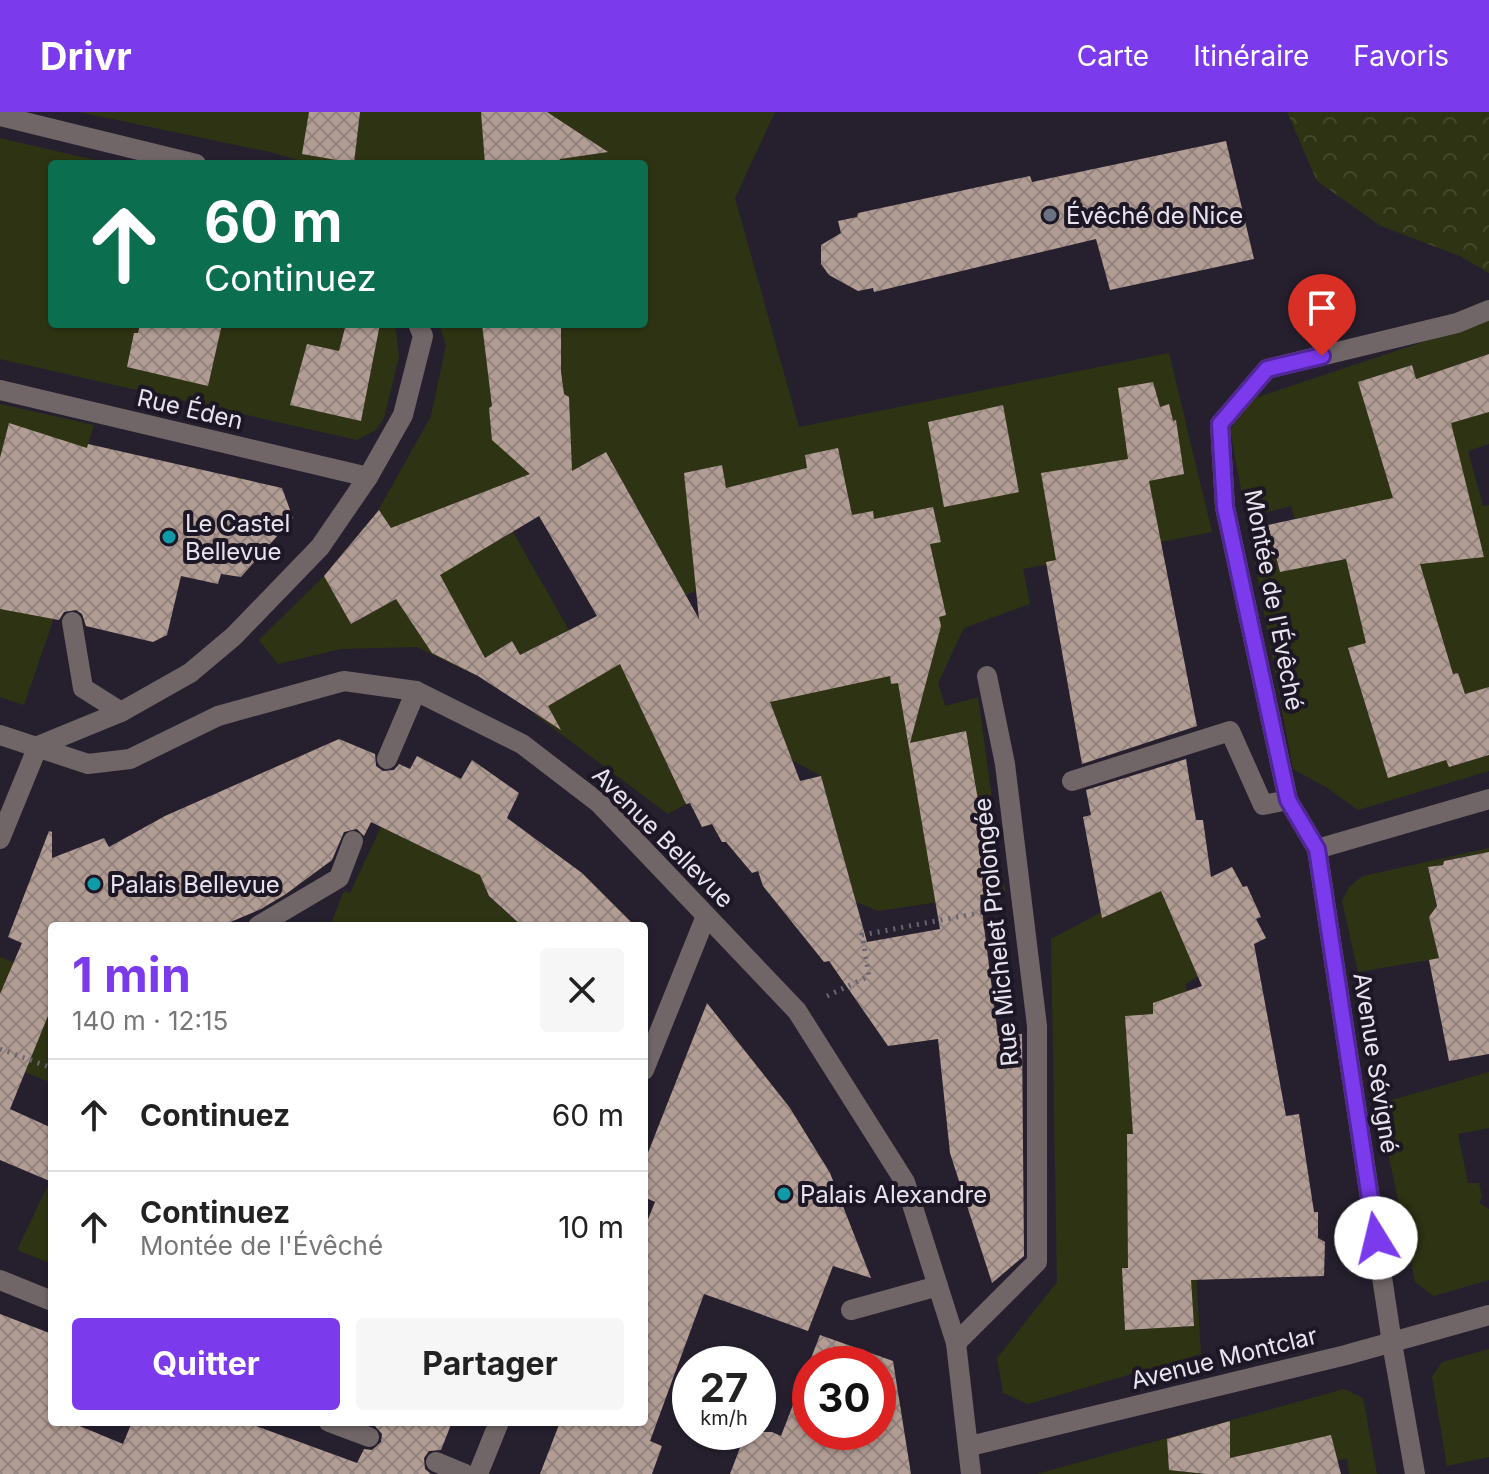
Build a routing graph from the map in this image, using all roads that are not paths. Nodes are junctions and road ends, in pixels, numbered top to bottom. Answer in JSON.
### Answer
{"nodes":[{"id":1,"x":0,"y":116,"type":"edge"},
{"id":2,"x":180,"y":160,"type":"edge"},
{"id":3,"x":1489,"y":310,"type":"edge"},
{"id":4,"x":420,"y":328,"type":"edge"},
{"id":5,"x":0,"y":390,"type":"edge"},
{"id":6,"x":368,"y":477,"type":"junction"},
{"id":7,"x":72,"y":622,"type":"dead end"},
{"id":8,"x":987,"y":676,"type":"dead end"},
{"id":9,"x":416,"y":691,"type":"junction"},
{"id":10,"x":121,"y":712,"type":"junction"},
{"id":11,"x":0,"y":735,"type":"edge"},
{"id":12,"x":38,"y":746,"type":"junction"},
{"id":13,"x":387,"y":759,"type":"dead end"},
{"id":14,"x":1072,"y":781,"type":"dead end"},
{"id":15,"x":1489,"y":799,"type":"edge"},
{"id":16,"x":1288,"y":800,"type":"junction"},
{"id":17,"x":0,"y":839,"type":"edge"},
{"id":18,"x":353,"y":841,"type":"dead end"},
{"id":19,"x":1317,"y":849,"type":"junction"},
{"id":20,"x":706,"y":916,"type":"junction"},
{"id":21,"x":265,"y":922,"type":"edge"},
{"id":22,"x":648,"y":1060,"type":"edge"},
{"id":23,"x":0,"y":1280,"type":"edge"},
{"id":24,"x":938,"y":1286,"type":"junction"},
{"id":25,"x":48,"y":1299,"type":"edge"},
{"id":26,"x":851,"y":1310,"type":"dead end"},
{"id":27,"x":1489,"y":1315,"type":"edge"},
{"id":28,"x":956,"y":1343,"type":"junction"},
{"id":29,"x":1392,"y":1343,"type":"junction"},
{"id":30,"x":340,"y":1426,"type":"edge"},
{"id":31,"x":497,"y":1426,"type":"edge"},
{"id":32,"x":369,"y":1437,"type":"dead end"},
{"id":33,"x":970,"y":1446,"type":"junction"},
{"id":34,"x":436,"y":1462,"type":"dead end"},
{"id":35,"x":465,"y":1474,"type":"edge"},
{"id":36,"x":478,"y":1474,"type":"edge"},
{"id":37,"x":971,"y":1474,"type":"edge"},
{"id":38,"x":1415,"y":1474,"type":"edge"}],
"edges":[{"from":1,"to":2,"type":"street"},
{"from":3,"to":16,"type":"street","name":"Montée de l'Évêché"},
{"from":4,"to":6,"type":"street"},
{"from":5,"to":6,"type":"street","name":"Rue Éden"},
{"from":6,"to":10,"type":"street"},
{"from":7,"to":10,"type":"street"},
{"from":8,"to":28,"type":"street","name":"Rue Michelet Prolongée"},
{"from":9,"to":12,"type":"street","name":"Avenue Bellevue"},
{"from":9,"to":13,"type":"street"},
{"from":9,"to":20,"type":"street","name":"Avenue Bellevue"},
{"from":10,"to":12,"type":"street"},
{"from":11,"to":12,"type":"street","name":"Avenue Bellevue"},
{"from":12,"to":17,"type":"street"},
{"from":14,"to":16,"type":"street"},
{"from":15,"to":19,"type":"street"},
{"from":16,"to":19,"type":"street","name":"Montée de l'Évêché"},
{"from":18,"to":21,"type":"street"},
{"from":19,"to":29,"type":"street","name":"Avenue Sévigné"},
{"from":20,"to":22,"type":"street"},
{"from":20,"to":24,"type":"street","name":"Avenue Bellevue"},
{"from":23,"to":25,"type":"street"},
{"from":24,"to":26,"type":"street"},
{"from":24,"to":28,"type":"street","name":"Avenue Bellevue"},
{"from":27,"to":29,"type":"street","name":"Avenue Montclar"},
{"from":28,"to":33,"type":"street","name":"Avenue Bellevue"},
{"from":29,"to":33,"type":"street","name":"Avenue Montclar"},
{"from":29,"to":38,"type":"street","name":"Avenue Sévigné"},
{"from":30,"to":32,"type":"street"},
{"from":31,"to":36,"type":"street"},
{"from":33,"to":37,"type":"street","name":"Avenue Bellevue"},
{"from":34,"to":35,"type":"street"}]}
